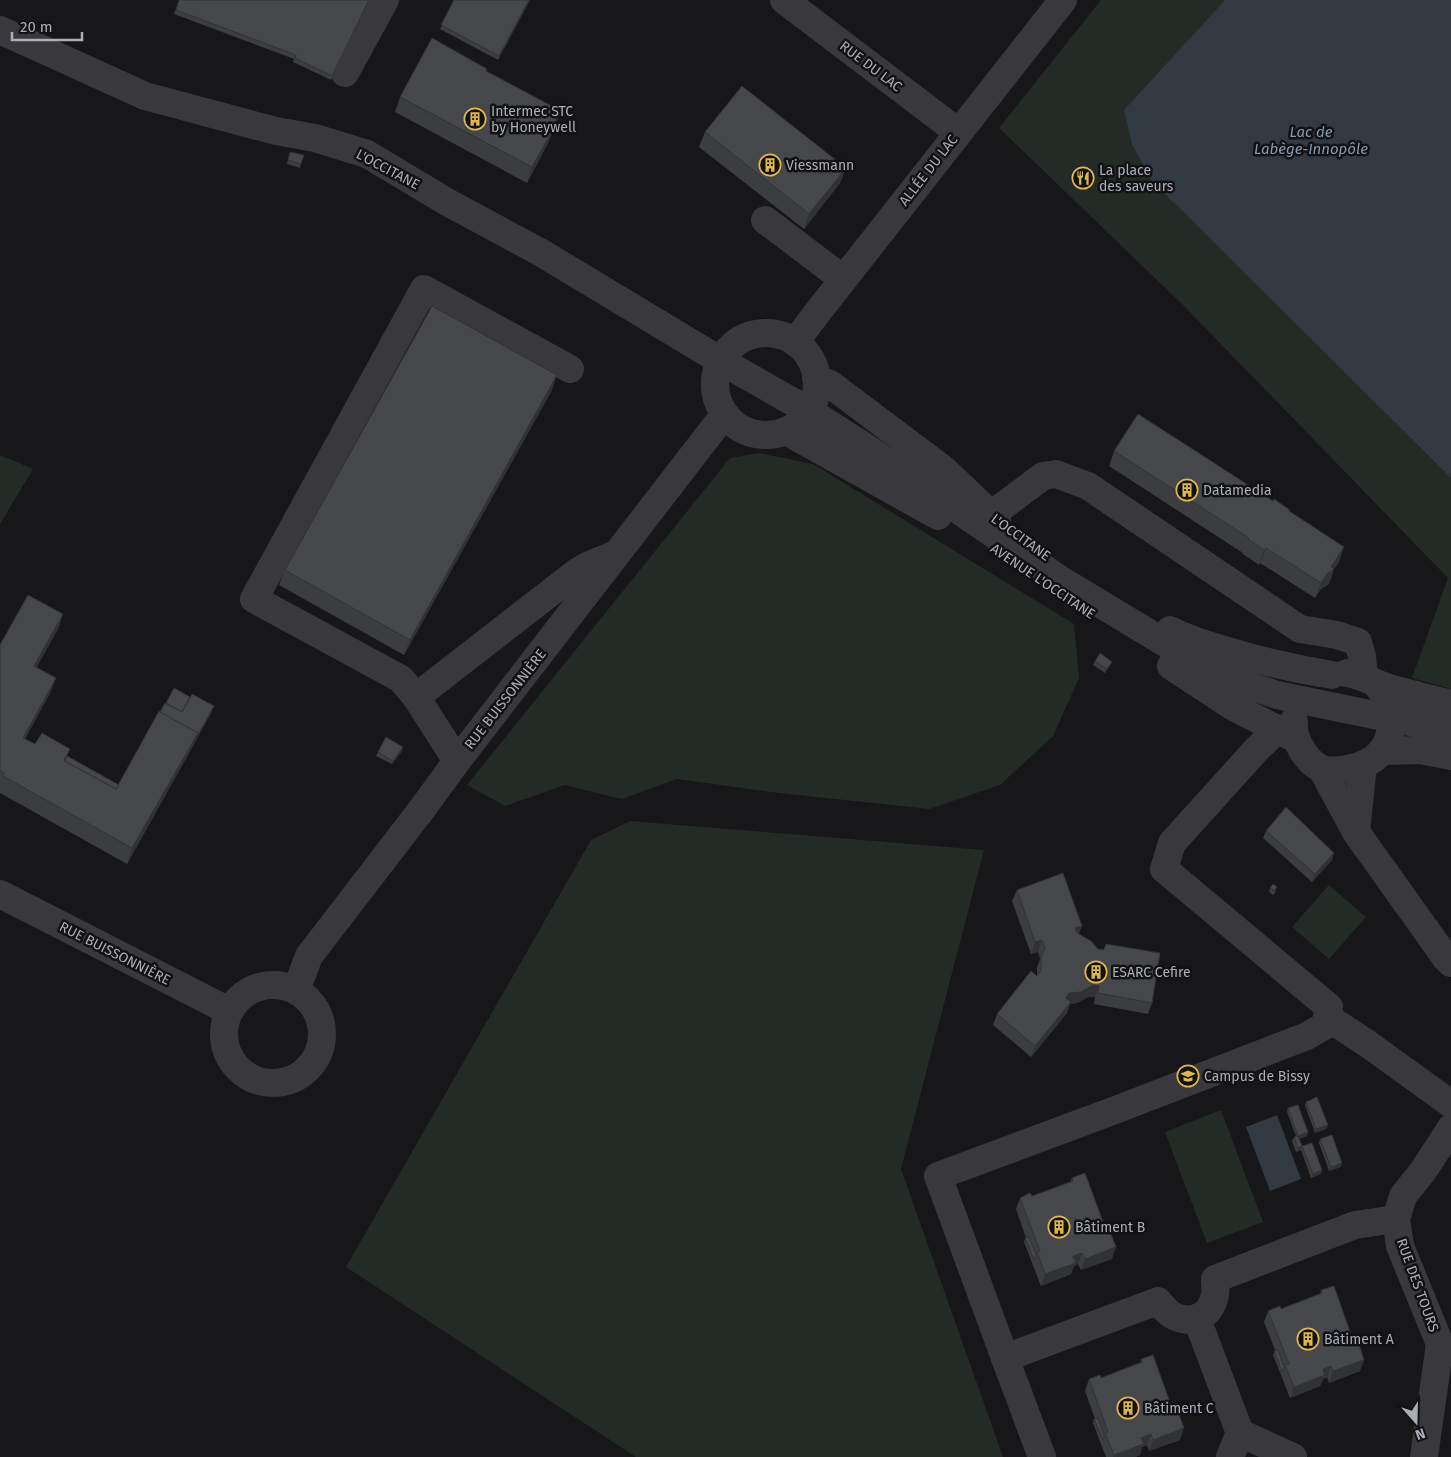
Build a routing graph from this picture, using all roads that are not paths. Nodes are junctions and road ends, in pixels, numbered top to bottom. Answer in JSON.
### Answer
{"nodes":[{"id":1,"x":385,"y":0,"type":"edge"},
{"id":2,"x":784,"y":0,"type":"edge"},
{"id":3,"x":1063,"y":0,"type":"edge"},
{"id":4,"x":0,"y":30,"type":"edge"},
{"id":5,"x":345,"y":73,"type":"dead end"},
{"id":6,"x":958,"y":132,"type":"junction"},
{"id":7,"x":765,"y":220,"type":"dead end"},
{"id":8,"x":843,"y":279,"type":"junction"},
{"id":9,"x":795,"y":342,"type":"junction"},
{"id":10,"x":721,"y":360,"type":"junction"},
{"id":11,"x":570,"y":369,"type":"dead end"},
{"id":12,"x":816,"y":378,"type":"junction"},
{"id":13,"x":809,"y":411,"type":"junction"},
{"id":14,"x":724,"y":414,"type":"junction"},
{"id":15,"x":786,"y":431,"type":"junction"},
{"id":16,"x":870,"y":450,"type":"junction"},
{"id":17,"x":943,"y":469,"type":"junction"},
{"id":18,"x":991,"y":515,"type":"junction"},
{"id":19,"x":618,"y":554,"type":"junction"},
{"id":20,"x":1108,"y":594,"type":"junction"},
{"id":21,"x":1139,"y":626,"type":"junction"},
{"id":22,"x":1332,"y":675,"type":"junction"},
{"id":23,"x":1371,"y":681,"type":"junction"},
{"id":24,"x":416,"y":697,"type":"junction"},
{"id":25,"x":1297,"y":700,"type":"junction"},
{"id":26,"x":1451,"y":704,"type":"edge"},
{"id":27,"x":1392,"y":719,"type":"junction"},
{"id":28,"x":1451,"y":730,"type":"edge"},
{"id":29,"x":1287,"y":734,"type":"junction"},
{"id":30,"x":1451,"y":756,"type":"edge"},
{"id":31,"x":1372,"y":758,"type":"junction"},
{"id":32,"x":457,"y":761,"type":"junction"},
{"id":33,"x":1322,"y":769,"type":"junction"},
{"id":34,"x":1356,"y":832,"type":"junction"},
{"id":35,"x":0,"y":894,"type":"edge"},
{"id":36,"x":1451,"y":963,"type":"edge"},
{"id":37,"x":296,"y":990,"type":"junction"},
{"id":38,"x":229,"y":1011,"type":"junction"},
{"id":39,"x":1327,"y":1017,"type":"junction"},
{"id":40,"x":1451,"y":1104,"type":"edge"},
{"id":41,"x":1451,"y":1128,"type":"edge"},
{"id":42,"x":1396,"y":1220,"type":"junction"},
{"id":43,"x":1197,"y":1319,"type":"junction"},
{"id":44,"x":1005,"y":1358,"type":"junction"},
{"id":45,"x":1235,"y":1445,"type":"edge"},
{"id":46,"x":1042,"y":1457,"type":"edge"},
{"id":47,"x":1293,"y":1457,"type":"edge"},
{"id":48,"x":1424,"y":1457,"type":"edge"}],
"edges":[{"from":1,"to":5,"type":"street"},
{"from":2,"to":6,"type":"street","name":"RUE DU LAC"},
{"from":3,"to":6,"type":"street","name":"ALLÉE DU LAC"},
{"from":4,"to":10,"type":"street","name":"L'OCCITANE"},
{"from":6,"to":8,"type":"street","name":"ALLÉE DU LAC"},
{"from":7,"to":8,"type":"street"},
{"from":8,"to":9,"type":"street","name":"ALLÉE DU LAC"},
{"from":9,"to":10,"type":"street"},
{"from":9,"to":12,"type":"street"},
{"from":10,"to":13,"type":"street","name":"AVENUE L'OCCITANE"},
{"from":10,"to":14,"type":"street"},
{"from":11,"to":24,"type":"street"},
{"from":12,"to":13,"type":"street"},
{"from":12,"to":17,"type":"street"},
{"from":13,"to":15,"type":"street"},
{"from":13,"to":16,"type":"street","name":"AVENUE L'OCCITANE"},
{"from":14,"to":15,"type":"street"},
{"from":14,"to":19,"type":"street","name":"RUE BUISSONNIÈRE"},
{"from":15,"to":29,"type":"street","name":"AVENUE L'OCCITANE"},
{"from":16,"to":17,"type":"street","name":"AVENUE L'OCCITANE"},
{"from":16,"to":21,"type":"street","name":"AVENUE L'OCCITANE"},
{"from":17,"to":18,"type":"street","name":"L'OCCITANE"},
{"from":18,"to":20,"type":"street","name":"L'OCCITANE"},
{"from":18,"to":23,"type":"street"},
{"from":19,"to":24,"type":"street"},
{"from":19,"to":32,"type":"street","name":"RUE BUISSONNIÈRE"},
{"from":20,"to":21,"type":"street","name":"AVENUE L'OCCITANE"},
{"from":20,"to":22,"type":"street","name":"AVENUE L'OCCITANE"},
{"from":21,"to":25,"type":"street","name":"AVENUE L'OCCITANE"},
{"from":22,"to":23,"type":"street"},
{"from":22,"to":25,"type":"street"},
{"from":23,"to":26,"type":"street"},
{"from":23,"to":27,"type":"street"},
{"from":24,"to":32,"type":"street"},
{"from":25,"to":27,"type":"street","name":"AVENUE L'OCCITANE"},
{"from":25,"to":29,"type":"street"},
{"from":27,"to":28,"type":"street","name":"AVENUE L'OCCITANE"},
{"from":27,"to":31,"type":"street"},
{"from":29,"to":33,"type":"street"},
{"from":29,"to":39,"type":"street"},
{"from":30,"to":31,"type":"street"},
{"from":31,"to":33,"type":"street"},
{"from":31,"to":34,"type":"street"},
{"from":32,"to":37,"type":"street","name":"RUE BUISSONNIÈRE"},
{"from":33,"to":34,"type":"street"},
{"from":34,"to":36,"type":"street"},
{"from":35,"to":38,"type":"street","name":"RUE BUISSONNIÈRE"},
{"from":37,"to":38,"type":"street"},
{"from":37,"to":38,"type":"street"},
{"from":39,"to":40,"type":"street"},
{"from":39,"to":44,"type":"street"},
{"from":41,"to":42,"type":"street","name":"RUE DES TOURS"},
{"from":42,"to":43,"type":"street"},
{"from":42,"to":48,"type":"street","name":"RUE DES TOURS"},
{"from":43,"to":44,"type":"street"},
{"from":43,"to":45,"type":"street"},
{"from":44,"to":46,"type":"street"},
{"from":45,"to":47,"type":"street"}]}
